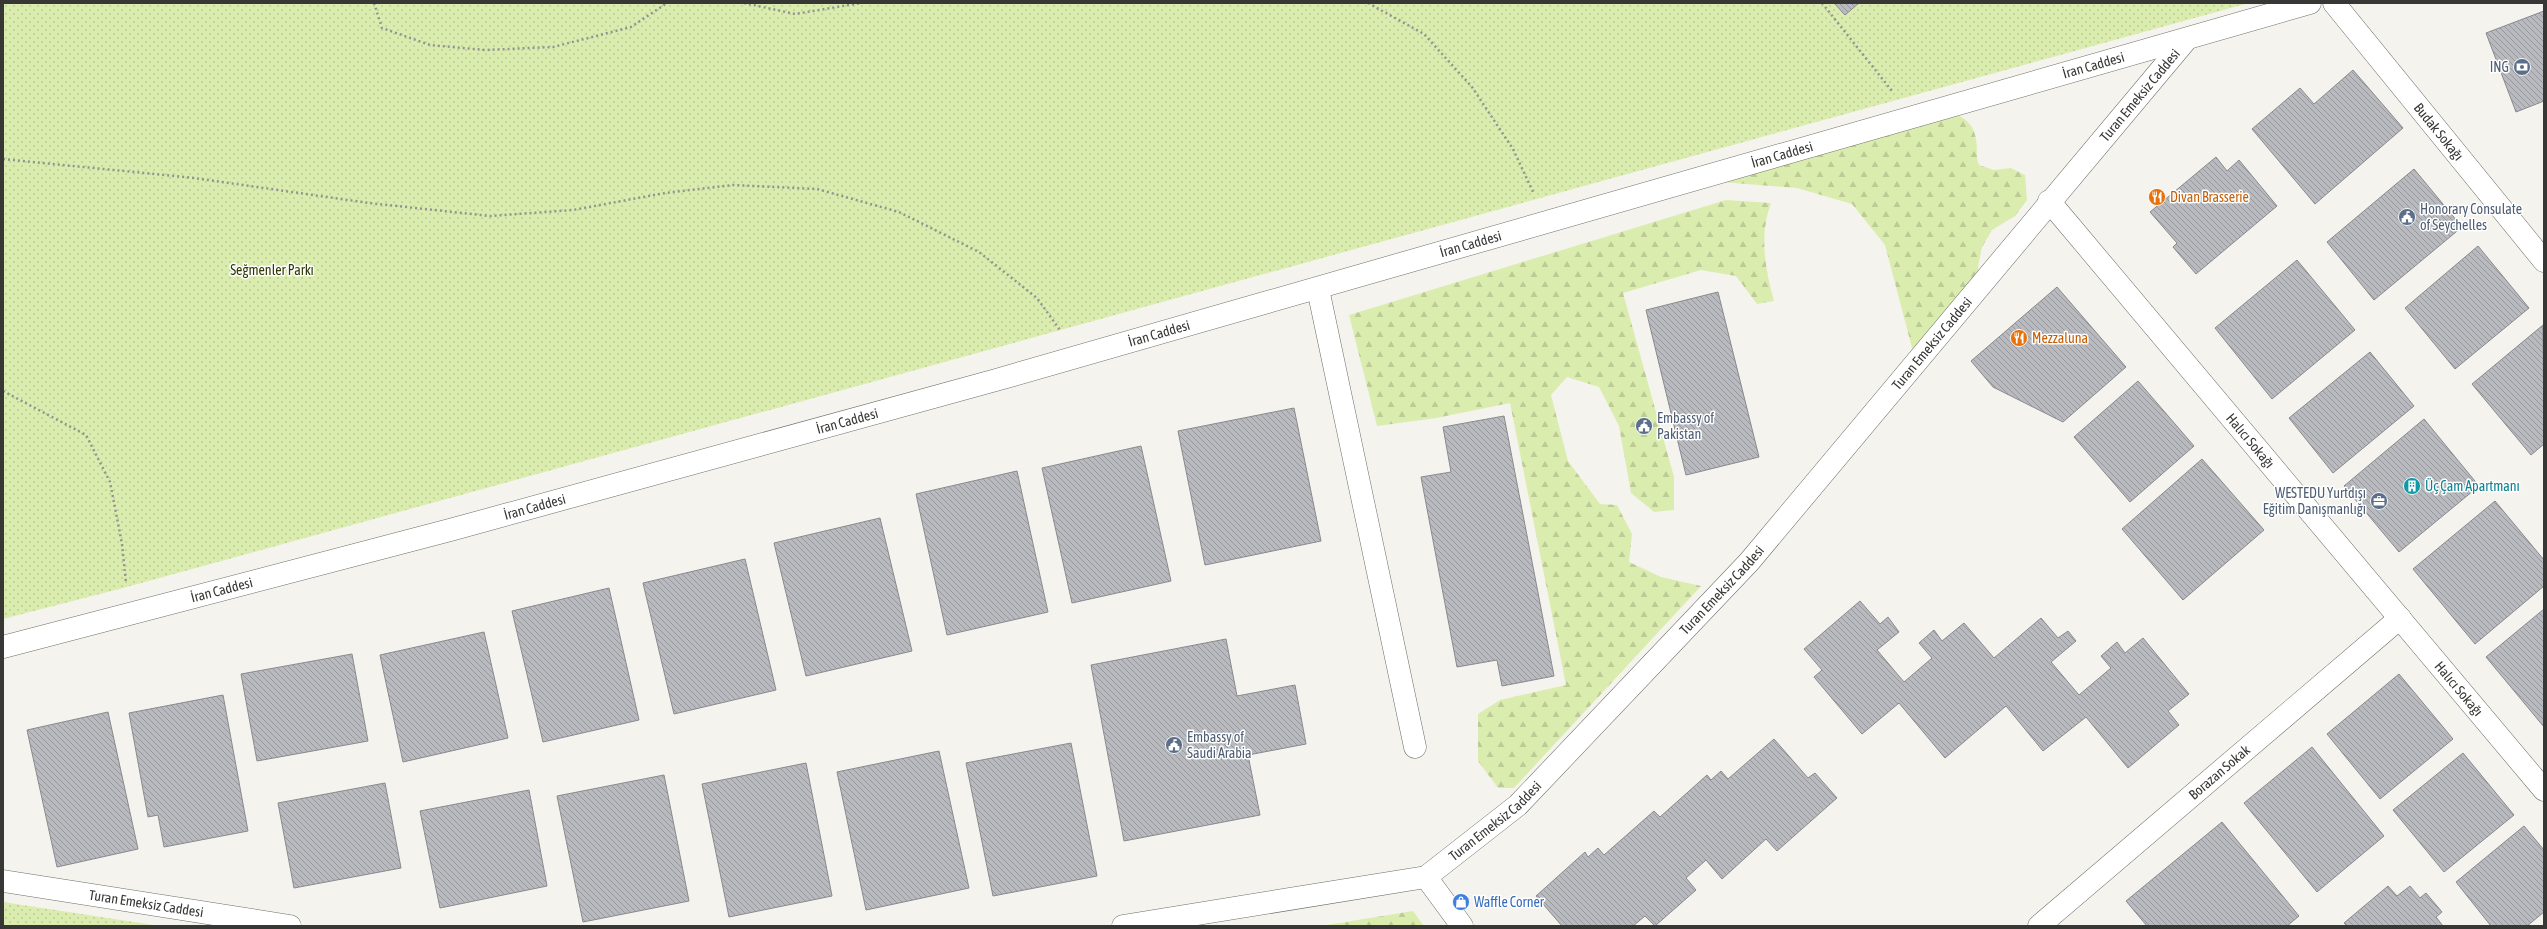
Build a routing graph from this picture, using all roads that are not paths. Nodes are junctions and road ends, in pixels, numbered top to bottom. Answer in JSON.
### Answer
{"nodes":[{"id":1,"x":2310,"y":3,"type":"edge"},
{"id":2,"x":2334,"y":3,"type":"edge"},
{"id":3,"x":2186,"y":40,"type":"junction"},
{"id":4,"x":2049,"y":201,"type":"junction"},
{"id":5,"x":2544,"y":260,"type":"edge"},
{"id":6,"x":1318,"y":289,"type":"junction"},
{"id":7,"x":2400,"y":618,"type":"junction"},
{"id":8,"x":3,"y":647,"type":"edge"},
{"id":9,"x":1415,"y":747,"type":"dead end"},
{"id":10,"x":2544,"y":790,"type":"edge"},
{"id":11,"x":1426,"y":877,"type":"junction"},
{"id":12,"x":3,"y":881,"type":"edge"},
{"id":13,"x":290,"y":926,"type":"edge"},
{"id":14,"x":1123,"y":926,"type":"edge"},
{"id":15,"x":1462,"y":926,"type":"edge"},
{"id":16,"x":2039,"y":926,"type":"edge"}],
"edges":[{"from":1,"to":3,"type":"street","name":"İran Caddesi"},
{"from":2,"to":5,"type":"street","name":"Budak Sokağı"},
{"from":3,"to":4,"type":"street","name":"Turan Emeksiz Caddesi"},
{"from":3,"to":6,"type":"street","name":"İran Caddesi"},
{"from":4,"to":7,"type":"street","name":"Halıcı Sokağı"},
{"from":4,"to":11,"type":"street","name":"Turan Emeksiz Caddesi"},
{"from":6,"to":8,"type":"street","name":"İran Caddesi"},
{"from":6,"to":9,"type":"street"},
{"from":7,"to":10,"type":"street","name":"Halıcı Sokağı"},
{"from":7,"to":16,"type":"street","name":"Borazan Sokak"},
{"from":11,"to":14,"type":"street","name":"Turan Emeksiz Caddesi"},
{"from":11,"to":15,"type":"street"},
{"from":12,"to":13,"type":"street","name":"Turan Emeksiz Caddesi"}]}
